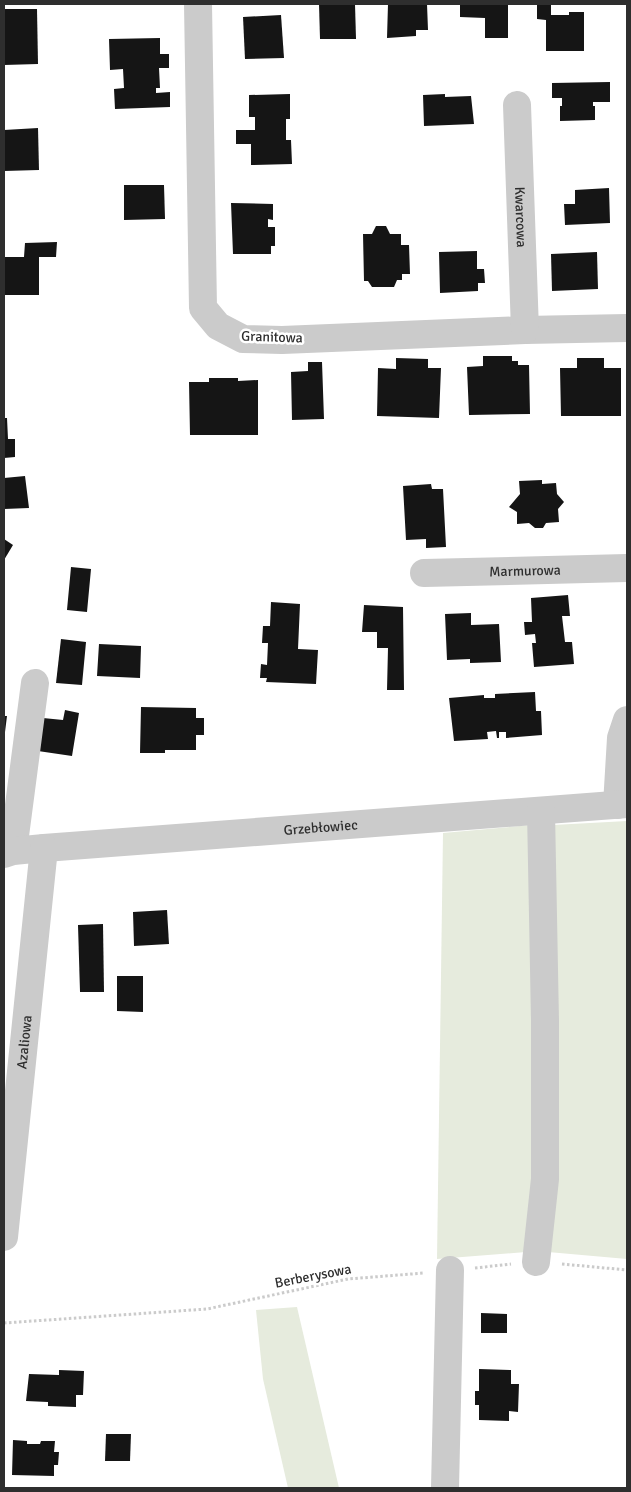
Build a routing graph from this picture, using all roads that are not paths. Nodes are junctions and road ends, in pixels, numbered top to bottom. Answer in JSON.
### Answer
{"nodes":[{"id":1,"x":198,"y":4,"type":"edge"},
{"id":2,"x":517,"y":105,"type":"dead end"},
{"id":3,"x":627,"y":328,"type":"edge"},
{"id":4,"x":525,"y":330,"type":"junction"},
{"id":5,"x":627,"y":568,"type":"edge"},
{"id":6,"x":424,"y":573,"type":"dead end"},
{"id":7,"x":36,"y":684,"type":"dead end"},
{"id":8,"x":627,"y":720,"type":"edge"},
{"id":9,"x":622,"y":805,"type":"edge"},
{"id":10,"x":541,"y":811,"type":"junction"},
{"id":11,"x":44,"y":848,"type":"junction"},
{"id":12,"x":8,"y":853,"type":"edge"},
{"id":13,"x":4,"y":1237,"type":"edge"},
{"id":14,"x":536,"y":1262,"type":"road end"},
{"id":15,"x":450,"y":1270,"type":"road end"},
{"id":16,"x":445,"y":1488,"type":"edge"}],
"edges":[{"from":1,"to":4,"type":"street","name":"Granitowa"},
{"from":2,"to":4,"type":"street","name":"Kwarcowa"},
{"from":3,"to":4,"type":"street","name":"Granitowa"},
{"from":5,"to":6,"type":"street","name":"Marmurowa"},
{"from":7,"to":12,"type":"street","name":"Grzebłowiec"},
{"from":8,"to":9,"type":"street"},
{"from":9,"to":10,"type":"street","name":"Grzebłowiec"},
{"from":10,"to":11,"type":"street","name":"Grzebłowiec"},
{"from":10,"to":14,"type":"street"},
{"from":11,"to":12,"type":"street","name":"Grzebłowiec"},
{"from":11,"to":13,"type":"street","name":"Azaliowa"},
{"from":15,"to":16,"type":"street"}]}
